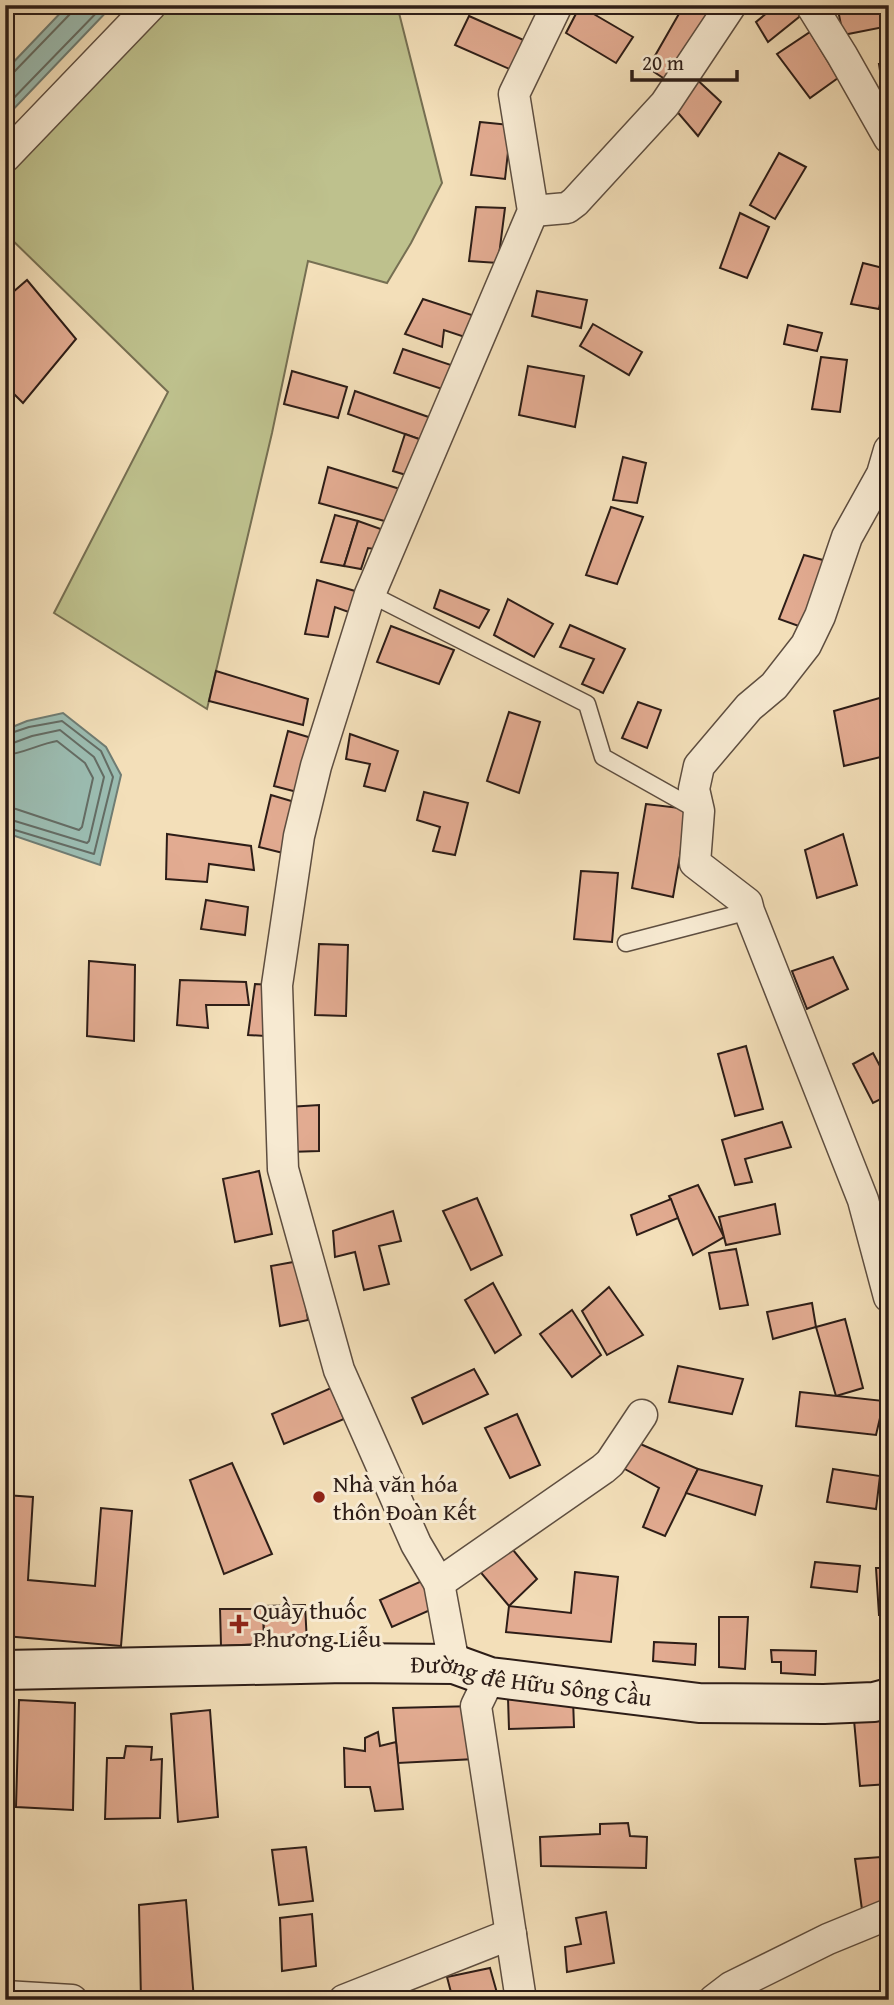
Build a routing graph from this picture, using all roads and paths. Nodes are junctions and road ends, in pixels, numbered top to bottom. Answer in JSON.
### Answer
{"nodes":[{"id":1,"x":151,"y":5,"type":"edge"},
{"id":2,"x":557,"y":5,"type":"edge"},
{"id":3,"x":731,"y":5,"type":"edge"},
{"id":4,"x":811,"y":5,"type":"edge"},
{"id":5,"x":889,"y":138,"type":"edge"},
{"id":6,"x":5,"y":157,"type":"edge"},
{"id":7,"x":533,"y":211,"type":"junction"},
{"id":8,"x":889,"y":450,"type":"edge"},
{"id":9,"x":370,"y":594,"type":"junction"},
{"id":10,"x":699,"y":811,"type":"junction"},
{"id":11,"x":748,"y":911,"type":"junction"},
{"id":12,"x":626,"y":943,"type":"dead end"},
{"id":13,"x":889,"y":1297,"type":"edge"},
{"id":14,"x":642,"y":1415,"type":"dead end"},
{"id":15,"x":439,"y":1583,"type":"junction"},
{"id":16,"x":454,"y":1664,"type":"junction"},
{"id":17,"x":5,"y":1670,"type":"edge"},
{"id":18,"x":490,"y":1677,"type":"junction"},
{"id":19,"x":889,"y":1698,"type":"edge"},
{"id":20,"x":889,"y":1914,"type":"edge"},
{"id":21,"x":511,"y":1934,"type":"junction"},
{"id":22,"x":5,"y":1996,"type":"edge"},
{"id":23,"x":727,"y":1996,"type":"edge"},
{"id":24,"x":72,"y":2000,"type":"edge"},
{"id":25,"x":344,"y":2000,"type":"edge"},
{"id":26,"x":521,"y":2000,"type":"edge"}],
"edges":[{"from":1,"to":6,"type":"street"},
{"from":2,"to":7,"type":"street"},
{"from":3,"to":7,"type":"street"},
{"from":4,"to":5,"type":"street"},
{"from":7,"to":9,"type":"street"},
{"from":8,"to":10,"type":"street"},
{"from":9,"to":10,"type":"lane"},
{"from":9,"to":15,"type":"street"},
{"from":10,"to":11,"type":"street"},
{"from":11,"to":12,"type":"lane"},
{"from":11,"to":13,"type":"street"},
{"from":14,"to":15,"type":"street"},
{"from":15,"to":16,"type":"street"},
{"from":16,"to":17,"type":"main road","name":"Đường đê Hữu Sông Cầu"},
{"from":16,"to":18,"type":"main road","name":"Đường đê Hữu Sông Cầu"},
{"from":18,"to":19,"type":"main road","name":"Đường đê Hữu Sông Cầu"},
{"from":18,"to":21,"type":"street"},
{"from":20,"to":23,"type":"street"},
{"from":21,"to":25,"type":"street"},
{"from":21,"to":26,"type":"street"},
{"from":22,"to":24,"type":"street"}]}
